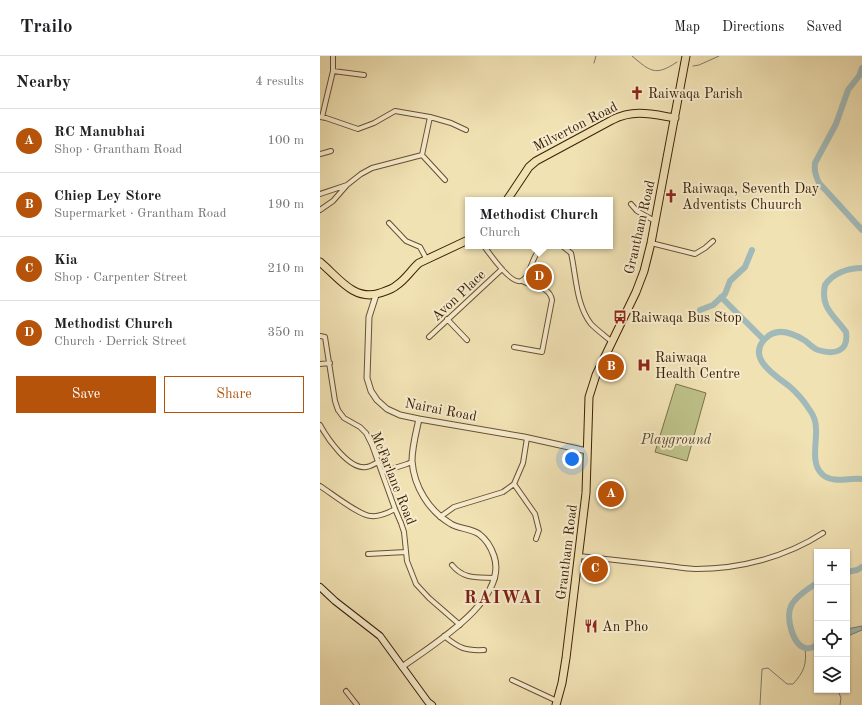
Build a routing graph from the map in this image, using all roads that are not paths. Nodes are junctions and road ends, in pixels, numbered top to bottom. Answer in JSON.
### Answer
{"nodes":[{"id":1,"x":333,"y":56,"type":"edge"},
{"id":2,"x":686,"y":56,"type":"edge"},
{"id":3,"x":333,"y":71,"type":"junction"},
{"id":4,"x":364,"y":75,"type":"dead end"},
{"id":5,"x":321,"y":117,"type":"edge"},
{"id":6,"x":430,"y":117,"type":"junction"},
{"id":7,"x":674,"y":118,"type":"junction"},
{"id":8,"x":466,"y":130,"type":"dead end"},
{"id":9,"x":331,"y":151,"type":"dead end"},
{"id":10,"x":320,"y":154,"type":"edge"},
{"id":11,"x":422,"y":155,"type":"junction"},
{"id":12,"x":445,"y":180,"type":"dead end"},
{"id":13,"x":347,"y":185,"type":"junction"},
{"id":14,"x":320,"y":194,"type":"edge"},
{"id":15,"x":509,"y":197,"type":"edge"},
{"id":16,"x":631,"y":204,"type":"dead end"},
{"id":17,"x":320,"y":210,"type":"edge"},
{"id":18,"x":655,"y":221,"type":"junction"},
{"id":19,"x":389,"y":223,"type":"dead end"},
{"id":20,"x":465,"y":241,"type":"edge"},
{"id":21,"x":713,"y":241,"type":"dead end"},
{"id":22,"x":651,"y":243,"type":"junction"},
{"id":23,"x":486,"y":249,"type":"edge"},
{"id":24,"x":542,"y":249,"type":"edge"},
{"id":25,"x":566,"y":249,"type":"edge"},
{"id":26,"x":427,"y":260,"type":"junction"},
{"id":27,"x":320,"y":262,"type":"edge"},
{"id":28,"x":502,"y":269,"type":"junction"},
{"id":29,"x":522,"y":281,"type":"junction"},
{"id":30,"x":376,"y":295,"type":"junction"},
{"id":31,"x":447,"y":319,"type":"junction"},
{"id":32,"x":320,"y":336,"type":"edge"},
{"id":33,"x":428,"y":337,"type":"dead end"},
{"id":34,"x":467,"y":340,"type":"dead end"},
{"id":35,"x":612,"y":342,"type":"junction"},
{"id":36,"x":514,"y":347,"type":"dead end"},
{"id":37,"x":330,"y":363,"type":"junction"},
{"id":38,"x":320,"y":364,"type":"edge"},
{"id":39,"x":418,"y":419,"type":"junction"},
{"id":40,"x":320,"y":425,"type":"edge"},
{"id":41,"x":527,"y":438,"type":"junction"},
{"id":42,"x":587,"y":451,"type":"junction"},
{"id":43,"x":378,"y":462,"type":"junction"},
{"id":44,"x":412,"y":462,"type":"junction"},
{"id":45,"x":382,"y":472,"type":"junction"},
{"id":46,"x":514,"y":484,"type":"junction"},
{"id":47,"x":320,"y":486,"type":"edge"},
{"id":48,"x":395,"y":509,"type":"junction"},
{"id":49,"x":440,"y":517,"type":"junction"},
{"id":50,"x":823,"y":533,"type":"dead end"},
{"id":51,"x":536,"y":539,"type":"dead end"},
{"id":52,"x":406,"y":552,"type":"junction"},
{"id":53,"x":368,"y":554,"type":"dead end"},
{"id":54,"x":579,"y":556,"type":"junction"},
{"id":55,"x":452,"y":565,"type":"dead end"},
{"id":56,"x":494,"y":578,"type":"junction"},
{"id":57,"x":320,"y":587,"type":"edge"},
{"id":58,"x":460,"y":625,"type":"junction"},
{"id":59,"x":444,"y":636,"type":"junction"},
{"id":60,"x":484,"y":650,"type":"dead end"},
{"id":61,"x":402,"y":667,"type":"junction"},
{"id":62,"x":512,"y":680,"type":"dead end"},
{"id":63,"x":346,"y":691,"type":"dead end"},
{"id":64,"x":557,"y":703,"type":"edge"},
{"id":65,"x":357,"y":705,"type":"edge"},
{"id":66,"x":432,"y":705,"type":"edge"}],
"edges":[{"from":1,"to":3,"type":"street"},
{"from":2,"to":7,"type":"main road","name":"Grantham Road"},
{"from":3,"to":4,"type":"street"},
{"from":3,"to":5,"type":"street"},
{"from":5,"to":6,"type":"street"},
{"from":6,"to":8,"type":"street"},
{"from":6,"to":11,"type":"street"},
{"from":7,"to":15,"type":"main road","name":"Milverton Road"},
{"from":7,"to":18,"type":"main road","name":"Grantham Road"},
{"from":9,"to":10,"type":"street"},
{"from":11,"to":12,"type":"street"},
{"from":11,"to":13,"type":"street"},
{"from":13,"to":14,"type":"street"},
{"from":13,"to":17,"type":"street"},
{"from":16,"to":18,"type":"street"},
{"from":18,"to":22,"type":"main road","name":"Grantham Road"},
{"from":19,"to":26,"type":"street"},
{"from":20,"to":26,"type":"main road"},
{"from":21,"to":22,"type":"street"},
{"from":22,"to":35,"type":"main road","name":"Grantham Road"},
{"from":23,"to":28,"type":"street"},
{"from":24,"to":29,"type":"street"},
{"from":25,"to":35,"type":"street"},
{"from":26,"to":30,"type":"main road"},
{"from":27,"to":30,"type":"main road"},
{"from":28,"to":29,"type":"street"},
{"from":28,"to":31,"type":"street","name":"Avon Place"},
{"from":29,"to":36,"type":"street"},
{"from":30,"to":39,"type":"street","name":"Nairai Road"},
{"from":31,"to":33,"type":"street","name":"Avon Place"},
{"from":31,"to":34,"type":"street"},
{"from":32,"to":37,"type":"street","name":"McFarlane Road"},
{"from":35,"to":42,"type":"main road","name":"Grantham Road"},
{"from":37,"to":38,"type":"street"},
{"from":37,"to":43,"type":"street","name":"McFarlane Road"},
{"from":39,"to":41,"type":"street","name":"Nairai Road"},
{"from":39,"to":44,"type":"street"},
{"from":40,"to":43,"type":"street"},
{"from":41,"to":42,"type":"street","name":"Nairai Road"},
{"from":41,"to":46,"type":"street"},
{"from":42,"to":54,"type":"main road","name":"Grantham Road"},
{"from":43,"to":45,"type":"street","name":"McFarlane Road"},
{"from":44,"to":45,"type":"street"},
{"from":44,"to":49,"type":"street"},
{"from":45,"to":48,"type":"street","name":"McFarlane Road"},
{"from":46,"to":49,"type":"street"},
{"from":46,"to":51,"type":"street"},
{"from":47,"to":48,"type":"street"},
{"from":48,"to":52,"type":"street","name":"McFarlane Road"},
{"from":49,"to":56,"type":"street"},
{"from":50,"to":54,"type":"street"},
{"from":52,"to":53,"type":"street"},
{"from":52,"to":58,"type":"street","name":"McFarlane Road"},
{"from":54,"to":64,"type":"main road","name":"Grantham Road"},
{"from":55,"to":56,"type":"street"},
{"from":56,"to":58,"type":"street"},
{"from":57,"to":61,"type":"main road"},
{"from":58,"to":59,"type":"street"},
{"from":59,"to":60,"type":"street"},
{"from":59,"to":61,"type":"street"},
{"from":61,"to":66,"type":"main road"},
{"from":62,"to":64,"type":"street"},
{"from":63,"to":65,"type":"street"}]}
